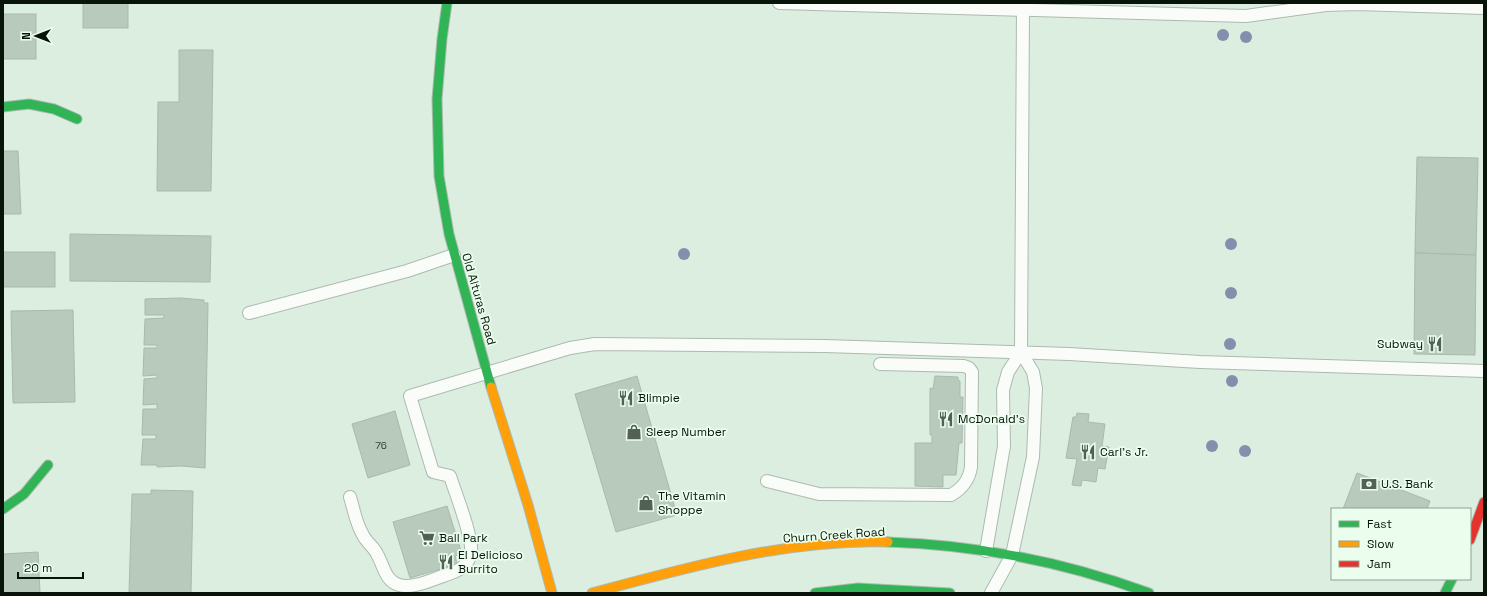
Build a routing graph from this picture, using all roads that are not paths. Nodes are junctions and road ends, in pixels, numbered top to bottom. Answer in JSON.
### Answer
{"nodes":[{"id":1,"x":448,"y":3,"type":"edge"},
{"id":2,"x":779,"y":3,"type":"edge"},
{"id":3,"x":1484,"y":8,"type":"edge"},
{"id":4,"x":1023,"y":9,"type":"junction"},
{"id":5,"x":3,"y":107,"type":"edge"},
{"id":6,"x":77,"y":119,"type":"dead end"},
{"id":7,"x":454,"y":255,"type":"junction"},
{"id":8,"x":249,"y":313,"type":"dead end"},
{"id":9,"x":1021,"y":352,"type":"junction"},
{"id":10,"x":880,"y":364,"type":"dead end"},
{"id":11,"x":1484,"y":371,"type":"edge"},
{"id":12,"x":487,"y":373,"type":"junction"},
{"id":13,"x":48,"y":465,"type":"dead end"},
{"id":14,"x":767,"y":481,"type":"dead end"},
{"id":15,"x":350,"y":497,"type":"dead end"},
{"id":16,"x":1484,"y":502,"type":"edge"},
{"id":17,"x":3,"y":509,"type":"edge"},
{"id":18,"x":1471,"y":537,"type":"edge"},
{"id":19,"x":986,"y":551,"type":"junction"},
{"id":20,"x":1012,"y":555,"type":"junction"},
{"id":21,"x":1452,"y":580,"type":"edge"},
{"id":22,"x":552,"y":593,"type":"edge"},
{"id":23,"x":592,"y":593,"type":"edge"},
{"id":24,"x":815,"y":593,"type":"edge"},
{"id":25,"x":950,"y":593,"type":"edge"},
{"id":26,"x":991,"y":593,"type":"edge"},
{"id":27,"x":1149,"y":593,"type":"edge"},
{"id":28,"x":1445,"y":593,"type":"edge"}],
"edges":[{"from":1,"to":7,"type":"main road","name":"Old Alturas Road"},
{"from":2,"to":4,"type":"lane"},
{"from":3,"to":4,"type":"lane"},
{"from":4,"to":9,"type":"lane"},
{"from":5,"to":6,"type":"main road"},
{"from":7,"to":8,"type":"lane"},
{"from":7,"to":12,"type":"main road","name":"Old Alturas Road"},
{"from":9,"to":11,"type":"lane"},
{"from":9,"to":12,"type":"lane"},
{"from":9,"to":19,"type":"lane"},
{"from":9,"to":20,"type":"lane"},
{"from":10,"to":14,"type":"lane"},
{"from":12,"to":15,"type":"lane"},
{"from":12,"to":22,"type":"main road","name":"Old Alturas Road"},
{"from":13,"to":17,"type":"main road"},
{"from":16,"to":18,"type":"main road"},
{"from":19,"to":20,"type":"main road","name":"Churn Creek Road"},
{"from":19,"to":23,"type":"main road","name":"Churn Creek Road"},
{"from":20,"to":26,"type":"lane"},
{"from":20,"to":27,"type":"main road","name":"Churn Creek Road"},
{"from":21,"to":28,"type":"main road"},
{"from":24,"to":25,"type":"main road"}]}
